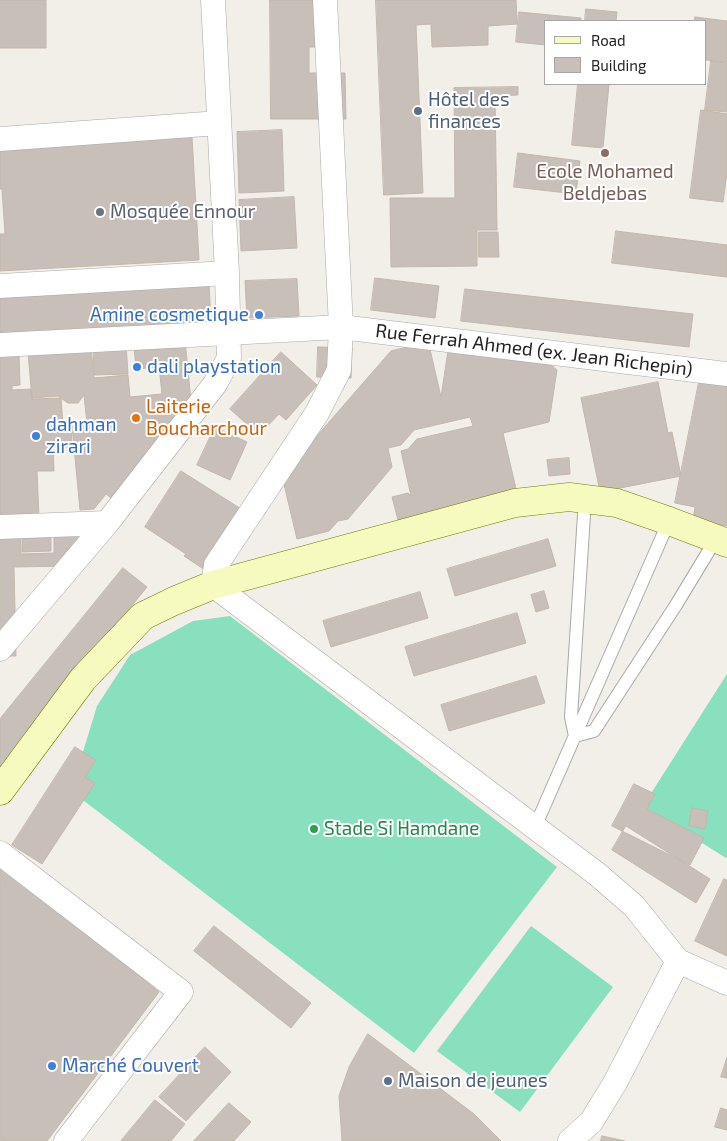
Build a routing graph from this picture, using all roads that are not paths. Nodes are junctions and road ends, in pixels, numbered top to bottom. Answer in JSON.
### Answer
{"nodes":[{"id":1,"x":213,"y":0,"type":"edge"},
{"id":2,"x":325,"y":0,"type":"edge"},
{"id":3,"x":219,"y":123,"type":"junction"},
{"id":4,"x":0,"y":139,"type":"edge"},
{"id":5,"x":227,"y":272,"type":"junction"},
{"id":6,"x":0,"y":286,"type":"edge"},
{"id":7,"x":341,"y":327,"type":"junction"},
{"id":8,"x":229,"y":333,"type":"junction"},
{"id":9,"x":0,"y":345,"type":"edge"},
{"id":10,"x":727,"y":374,"type":"edge"},
{"id":11,"x":585,"y":499,"type":"junction"},
{"id":12,"x":669,"y":521,"type":"junction"},
{"id":13,"x":107,"y":522,"type":"junction"},
{"id":14,"x":0,"y":527,"type":"edge"},
{"id":15,"x":721,"y":541,"type":"edge"},
{"id":16,"x":213,"y":586,"type":"junction"},
{"id":17,"x":0,"y":649,"type":"edge"},
{"id":18,"x":575,"y":736,"type":"junction"},
{"id":19,"x":0,"y":791,"type":"edge"},
{"id":20,"x":535,"y":827,"type":"junction"},
{"id":21,"x":0,"y":853,"type":"edge"},
{"id":22,"x":678,"y":961,"type":"junction"},
{"id":23,"x":727,"y":983,"type":"edge"},
{"id":24,"x":66,"y":1141,"type":"edge"},
{"id":25,"x":570,"y":1141,"type":"edge"}],
"edges":[{"from":1,"to":3,"type":"street"},
{"from":2,"to":7,"type":"street"},
{"from":3,"to":4,"type":"street"},
{"from":3,"to":5,"type":"street"},
{"from":5,"to":6,"type":"street"},
{"from":5,"to":8,"type":"street"},
{"from":7,"to":8,"type":"street","name":"Rue Ferrah Ahmed (ex. Jean Richepin)"},
{"from":7,"to":10,"type":"street","name":"Rue Ferrah Ahmed (ex. Jean Richepin)"},
{"from":7,"to":16,"type":"street"},
{"from":8,"to":9,"type":"street","name":"Rue Ferrah Ahmed (ex. Jean Richepin)"},
{"from":8,"to":13,"type":"street"},
{"from":11,"to":12,"type":"main road"},
{"from":11,"to":16,"type":"main road"},
{"from":11,"to":18,"type":"lane"},
{"from":12,"to":15,"type":"main road"},
{"from":12,"to":18,"type":"lane"},
{"from":13,"to":14,"type":"street"},
{"from":13,"to":17,"type":"street"},
{"from":15,"to":18,"type":"lane"},
{"from":16,"to":19,"type":"main road"},
{"from":16,"to":20,"type":"street"},
{"from":18,"to":20,"type":"lane"},
{"from":20,"to":22,"type":"street"},
{"from":21,"to":24,"type":"street"},
{"from":22,"to":23,"type":"street"},
{"from":22,"to":25,"type":"street"}]}
